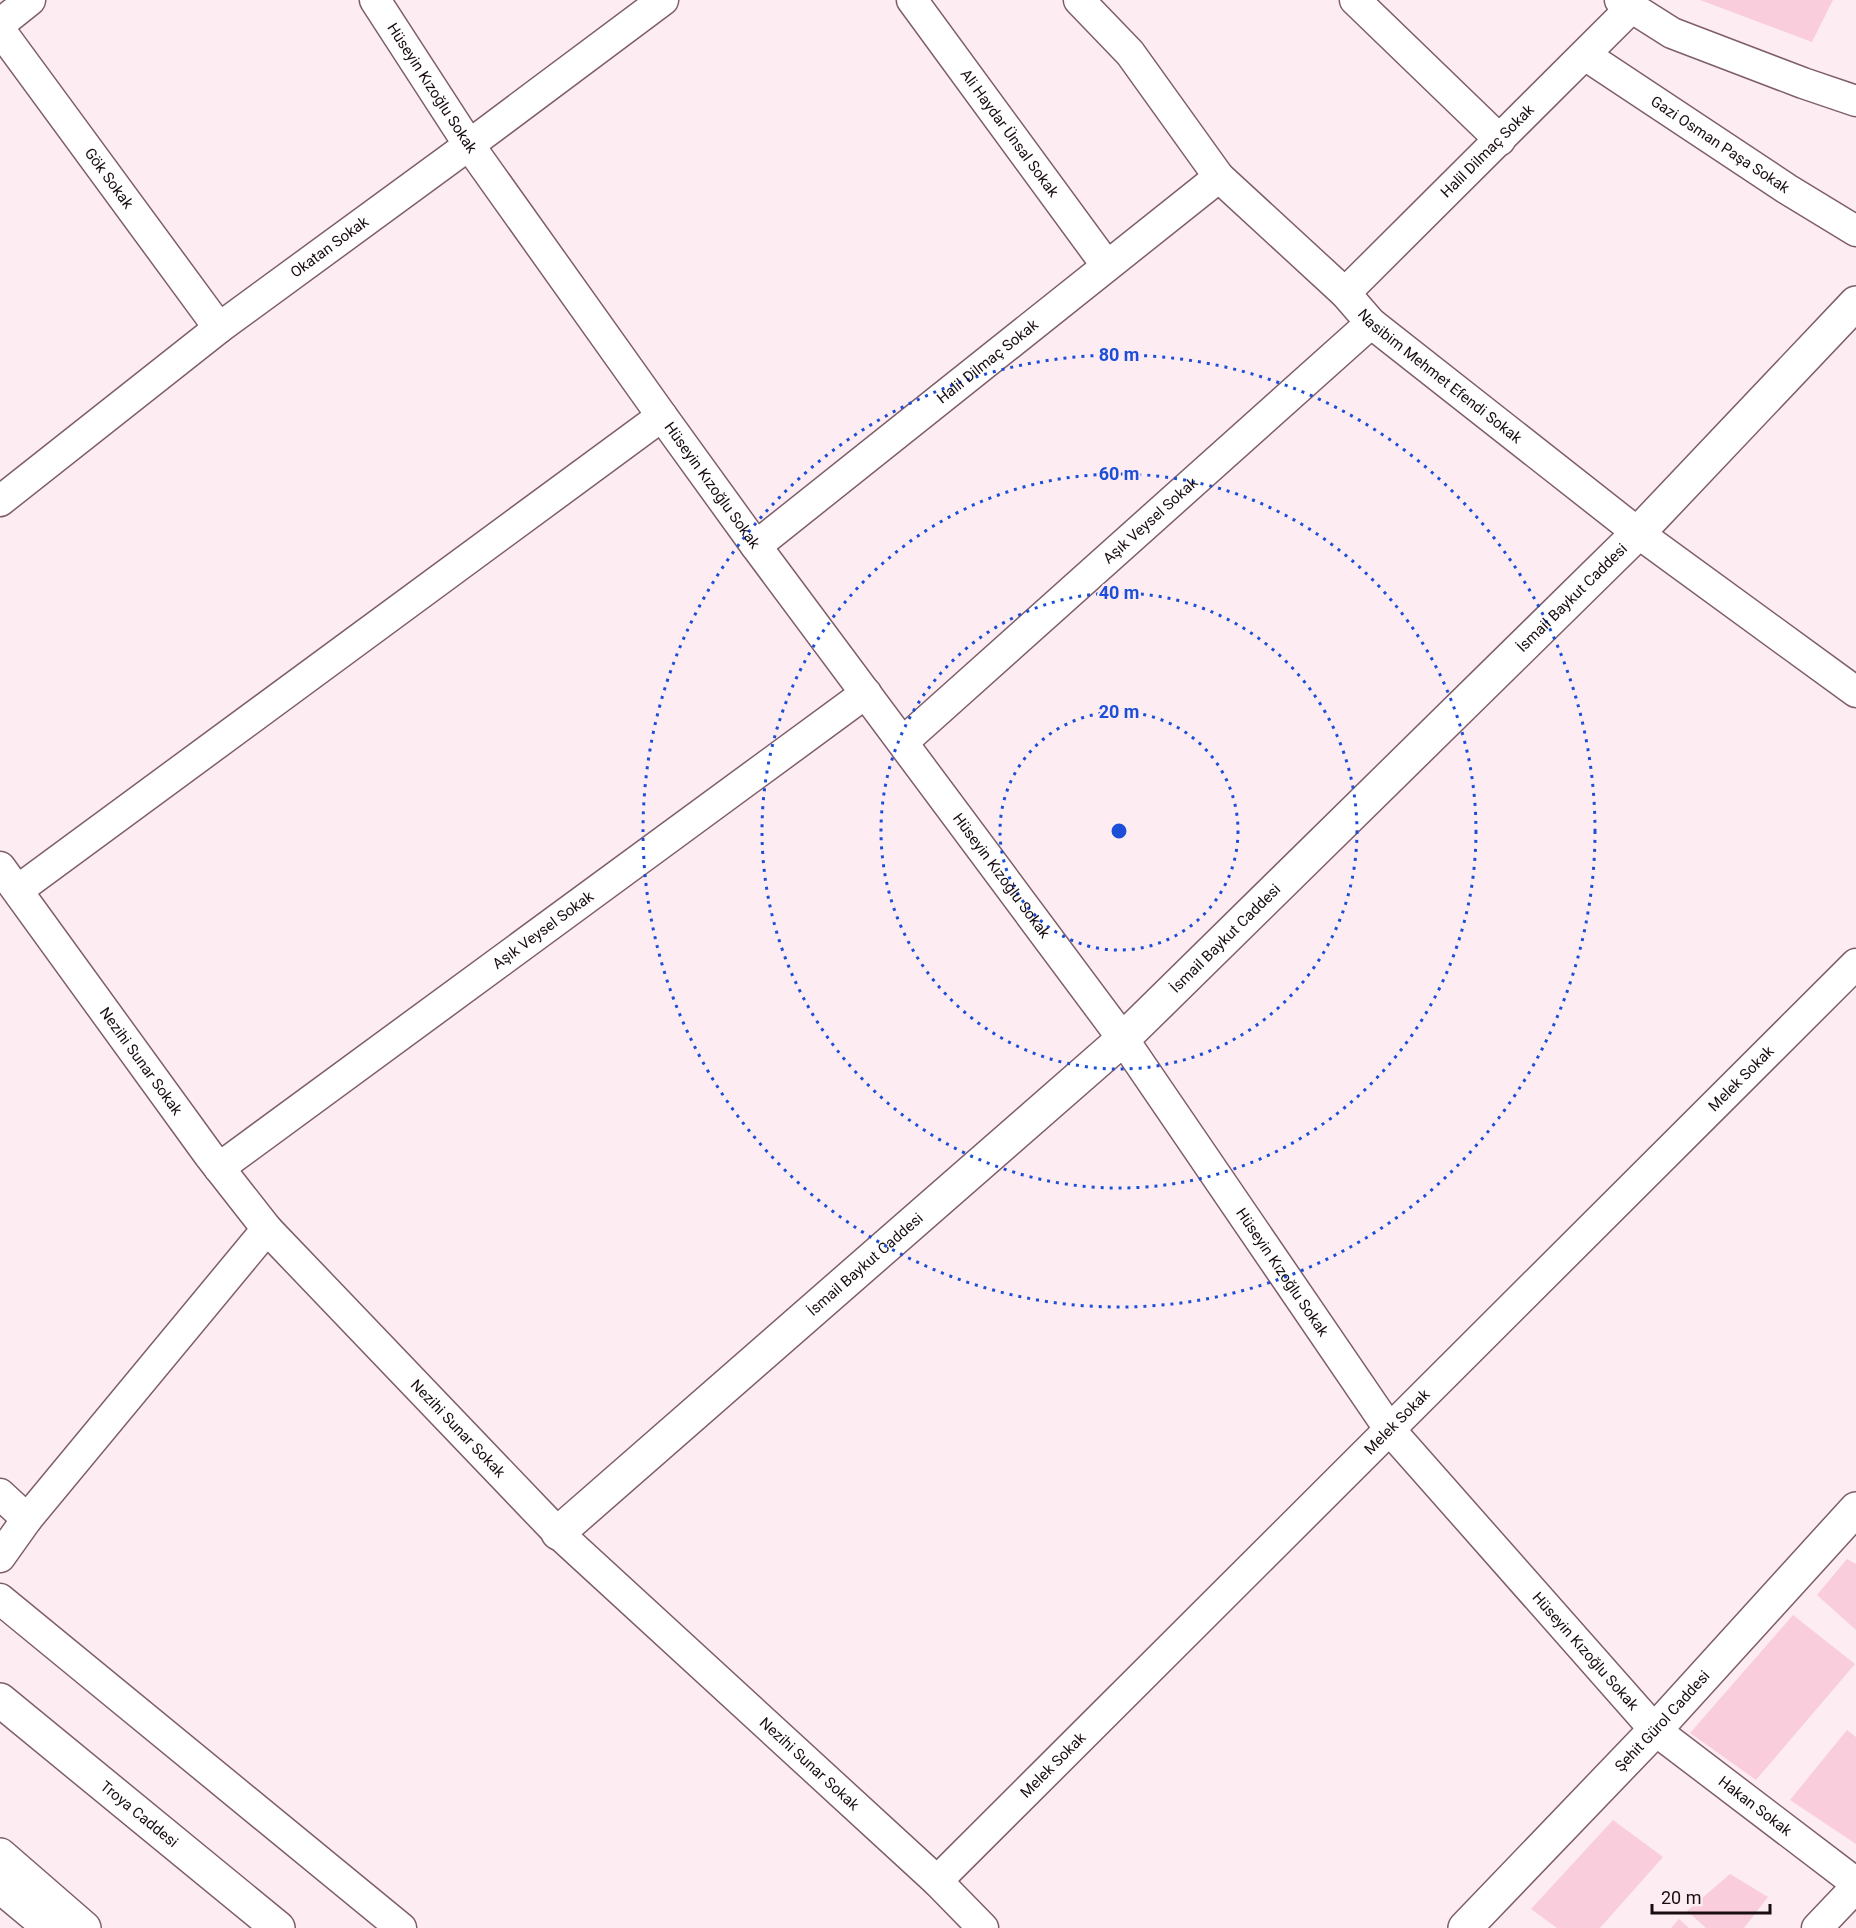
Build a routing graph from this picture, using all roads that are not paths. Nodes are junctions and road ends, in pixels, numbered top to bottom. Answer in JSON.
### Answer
{"nodes":[{"id":1,"x":30,"y":0,"type":"edge"},
{"id":2,"x":375,"y":0,"type":"edge"},
{"id":3,"x":663,"y":0,"type":"edge"},
{"id":4,"x":912,"y":0,"type":"edge"},
{"id":5,"x":1079,"y":0,"type":"edge"},
{"id":6,"x":1356,"y":0,"type":"edge"},
{"id":7,"x":1625,"y":4,"type":"edge"},
{"id":8,"x":0,"y":24,"type":"edge"},
{"id":9,"x":0,"y":30,"type":"edge"},
{"id":10,"x":1585,"y":55,"type":"junction"},
{"id":11,"x":1856,"y":101,"type":"edge"},
{"id":12,"x":1500,"y":140,"type":"junction"},
{"id":13,"x":468,"y":145,"type":"junction"},
{"id":14,"x":1219,"y":177,"type":"junction"},
{"id":15,"x":1856,"y":231,"type":"edge"},
{"id":16,"x":1107,"y":266,"type":"junction"},
{"id":17,"x":1345,"y":293,"type":"junction"},
{"id":18,"x":1856,"y":303,"type":"edge"},
{"id":19,"x":1371,"y":323,"type":"junction"},
{"id":20,"x":219,"y":328,"type":"junction"},
{"id":21,"x":662,"y":416,"type":"junction"},
{"id":22,"x":0,"y":501,"type":"edge"},
{"id":23,"x":1638,"y":533,"type":"junction"},
{"id":24,"x":756,"y":546,"type":"junction"},
{"id":25,"x":1854,"y":686,"type":"edge"},
{"id":26,"x":866,"y":693,"type":"junction"},
{"id":27,"x":903,"y":742,"type":"junction"},
{"id":28,"x":9,"y":879,"type":"edge"},
{"id":29,"x":1856,"y":964,"type":"edge"},
{"id":30,"x":1123,"y":1039,"type":"junction"},
{"id":31,"x":219,"y":1168,"type":"junction"},
{"id":32,"x":267,"y":1229,"type":"junction"},
{"id":33,"x":1390,"y":1431,"type":"junction"},
{"id":34,"x":0,"y":1494,"type":"edge"},
{"id":35,"x":1853,"y":1517,"type":"edge"},
{"id":36,"x":27,"y":1519,"type":"junction"},
{"id":37,"x":558,"y":1533,"type":"junction"},
{"id":38,"x":0,"y":1557,"type":"edge"},
{"id":39,"x":0,"y":1599,"type":"edge"},
{"id":40,"x":0,"y":1700,"type":"edge"},
{"id":41,"x":1655,"y":1730,"type":"junction"},
{"id":42,"x":0,"y":1855,"type":"edge"},
{"id":43,"x":937,"y":1881,"type":"junction"},
{"id":44,"x":1856,"y":1882,"type":"edge"},
{"id":45,"x":1856,"y":1887,"type":"edge"},
{"id":46,"x":0,"y":1888,"type":"edge"},
{"id":47,"x":48,"y":1928,"type":"edge"},
{"id":48,"x":84,"y":1928,"type":"edge"},
{"id":49,"x":278,"y":1928,"type":"edge"},
{"id":50,"x":401,"y":1928,"type":"edge"},
{"id":51,"x":983,"y":1928,"type":"edge"},
{"id":52,"x":1466,"y":1928,"type":"edge"},
{"id":53,"x":1817,"y":1928,"type":"edge"}],
"edges":[{"from":1,"to":8,"type":"street"},
{"from":2,"to":13,"type":"street","name":"Hüseyin Kızoğlu Sokak"},
{"from":3,"to":13,"type":"street","name":"Okatan Sokak"},
{"from":4,"to":16,"type":"street","name":"Ali Haydar Ünsal Sokak"},
{"from":5,"to":14,"type":"street","name":"Nasibim Mehmet Efendi Sokak"},
{"from":6,"to":12,"type":"street"},
{"from":7,"to":10,"type":"street","name":"Halil Dilmaç Sokak"},
{"from":7,"to":11,"type":"street"},
{"from":9,"to":20,"type":"street","name":"Gök Sokak"},
{"from":10,"to":12,"type":"street","name":"Halil Dilmaç Sokak"},
{"from":10,"to":15,"type":"street","name":"Gazi Osman Paşa Sokak"},
{"from":12,"to":17,"type":"street","name":"Halil Dilmaç Sokak"},
{"from":13,"to":20,"type":"street","name":"Okatan Sokak"},
{"from":13,"to":21,"type":"street","name":"Hüseyin Kızoğlu Sokak"},
{"from":14,"to":16,"type":"street","name":"Halil Dilmaç Sokak"},
{"from":14,"to":17,"type":"street","name":"Nasibim Mehmet Efendi Sokak"},
{"from":16,"to":24,"type":"street","name":"Halil Dilmaç Sokak"},
{"from":17,"to":19,"type":"street","name":"Nasibim Mehmet Efendi Sokak"},
{"from":18,"to":23,"type":"street","name":"İsmail Baykut Caddesi"},
{"from":19,"to":23,"type":"street","name":"Nasibim Mehmet Efendi Sokak"},
{"from":19,"to":27,"type":"street","name":"Aşık Veysel Sokak"},
{"from":20,"to":22,"type":"street","name":"Okatan Sokak"},
{"from":21,"to":24,"type":"street","name":"Hüseyin Kızoğlu Sokak"},
{"from":21,"to":28,"type":"street"},
{"from":23,"to":25,"type":"street","name":"Nasibim Mehmet Efendi Sokak"},
{"from":23,"to":30,"type":"street","name":"İsmail Baykut Caddesi"},
{"from":24,"to":26,"type":"street","name":"Hüseyin Kızoğlu Sokak"},
{"from":26,"to":27,"type":"street","name":"Hüseyin Kızoğlu Sokak"},
{"from":26,"to":31,"type":"street","name":"Aşık Veysel Sokak"},
{"from":27,"to":30,"type":"street","name":"Hüseyin Kızoğlu Sokak"},
{"from":28,"to":31,"type":"street","name":"Nezihi Sunar Sokak"},
{"from":29,"to":33,"type":"street","name":"Melek Sokak"},
{"from":30,"to":33,"type":"street","name":"Hüseyin Kızoğlu Sokak"},
{"from":30,"to":37,"type":"street","name":"İsmail Baykut Caddesi"},
{"from":31,"to":32,"type":"street","name":"Nezihi Sunar Sokak"},
{"from":32,"to":36,"type":"street"},
{"from":32,"to":37,"type":"street","name":"Nezihi Sunar Sokak"},
{"from":33,"to":41,"type":"street","name":"Hüseyin Kızoğlu Sokak"},
{"from":33,"to":43,"type":"street","name":"Melek Sokak"},
{"from":34,"to":36,"type":"street"},
{"from":35,"to":41,"type":"street","name":"Şehit Gürol Caddesi"},
{"from":36,"to":38,"type":"street"},
{"from":37,"to":43,"type":"street","name":"Nezihi Sunar Sokak"},
{"from":39,"to":50,"type":"street"},
{"from":40,"to":49,"type":"street","name":"Troya Caddesi"},
{"from":41,"to":44,"type":"street","name":"Hakan Sokak"},
{"from":41,"to":52,"type":"street","name":"Şehit Gürol Caddesi"},
{"from":42,"to":48,"type":"street"},
{"from":43,"to":51,"type":"street","name":"Nezihi Sunar Sokak"},
{"from":45,"to":53,"type":"street"},
{"from":46,"to":47,"type":"street"}]}
